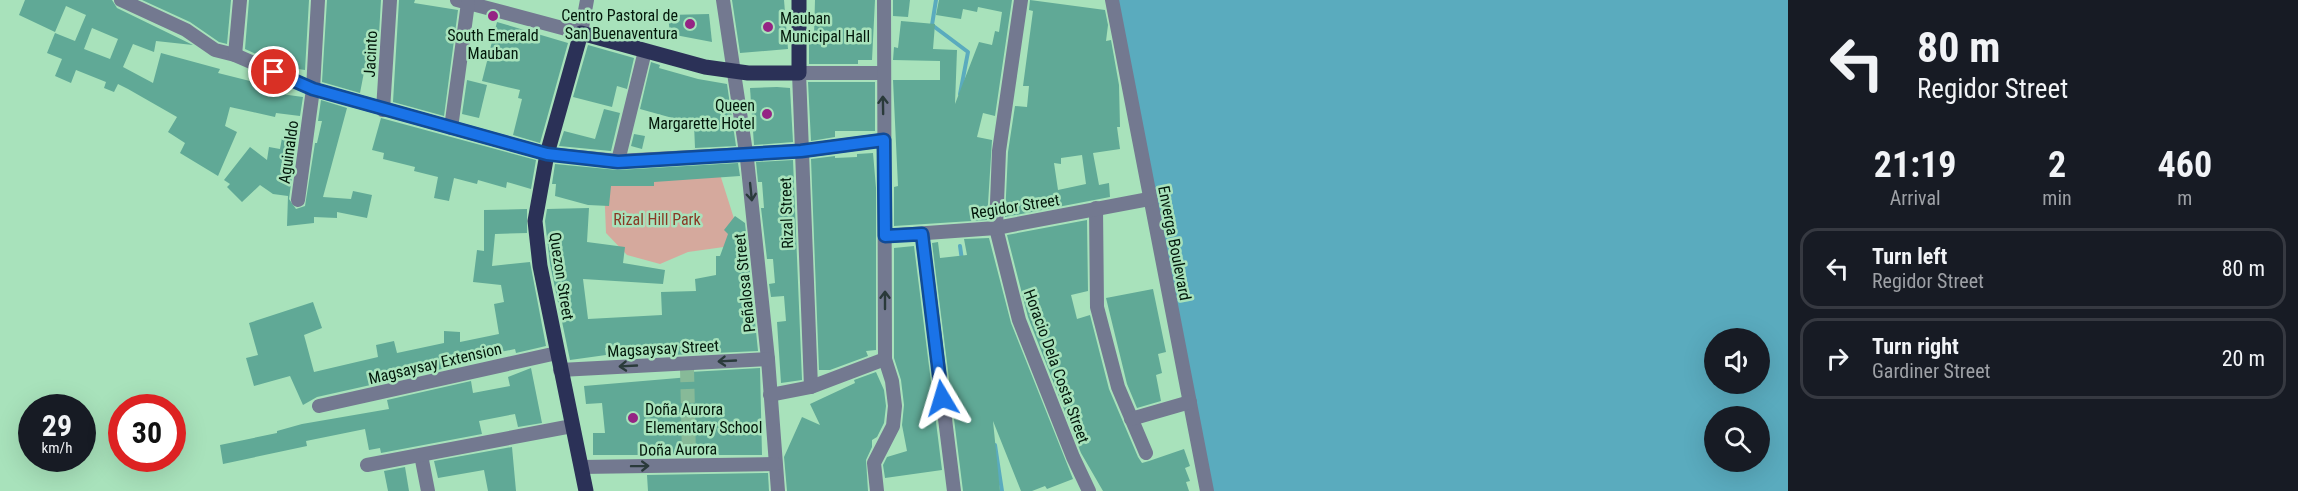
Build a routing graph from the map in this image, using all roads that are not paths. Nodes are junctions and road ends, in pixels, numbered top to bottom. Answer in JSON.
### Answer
{"nodes":[{"id":1,"x":121,"y":0,"type":"edge"},
{"id":2,"x":240,"y":0,"type":"edge"},
{"id":3,"x":318,"y":0,"type":"edge"},
{"id":4,"x":390,"y":0,"type":"edge"},
{"id":5,"x":587,"y":0,"type":"edge"},
{"id":6,"x":723,"y":0,"type":"edge"},
{"id":7,"x":799,"y":0,"type":"edge"},
{"id":8,"x":884,"y":0,"type":"edge"},
{"id":9,"x":1021,"y":0,"type":"edge"},
{"id":10,"x":1112,"y":0,"type":"edge"},
{"id":11,"x":462,"y":2,"type":"edge"},
{"id":12,"x":581,"y":33,"type":"junction"},
{"id":13,"x":645,"y":51,"type":"junction"},
{"id":14,"x":235,"y":55,"type":"junction"},
{"id":15,"x":733,"y":72,"type":"junction"},
{"id":16,"x":799,"y":73,"type":"junction"},
{"id":17,"x":883,"y":73,"type":"junction"},
{"id":18,"x":313,"y":89,"type":"junction"},
{"id":19,"x":383,"y":110,"type":"junction"},
{"id":20,"x":451,"y":128,"type":"junction"},
{"id":21,"x":884,"y":140,"type":"junction"},
{"id":22,"x":801,"y":151,"type":"junction"},
{"id":23,"x":547,"y":154,"type":"junction"},
{"id":24,"x":747,"y":154,"type":"junction"},
{"id":25,"x":618,"y":162,"type":"junction"},
{"id":26,"x":1149,"y":199,"type":"junction"},
{"id":27,"x":298,"y":200,"type":"dead end"},
{"id":28,"x":1096,"y":208,"type":"junction"},
{"id":29,"x":996,"y":228,"type":"junction"},
{"id":30,"x":922,"y":234,"type":"junction"},
{"id":31,"x":885,"y":236,"type":"junction"},
{"id":32,"x":557,"y":353,"type":"junction"},
{"id":33,"x":768,"y":359,"type":"junction"},
{"id":34,"x":885,"y":359,"type":"junction"},
{"id":35,"x":560,"y":370,"type":"junction"},
{"id":36,"x":811,"y":387,"type":"junction"},
{"id":37,"x":770,"y":395,"type":"junction"},
{"id":38,"x":1190,"y":402,"type":"junction"},
{"id":39,"x":319,"y":406,"type":"dead end"},
{"id":40,"x":1131,"y":419,"type":"junction"},
{"id":41,"x":572,"y":426,"type":"junction"},
{"id":42,"x":1146,"y":453,"type":"dead end"},
{"id":43,"x":421,"y":455,"type":"junction"},
{"id":44,"x":775,"y":464,"type":"junction"},
{"id":45,"x":368,"y":465,"type":"dead end"},
{"id":46,"x":581,"y":466,"type":"junction"},
{"id":47,"x":428,"y":491,"type":"edge"},
{"id":48,"x":586,"y":491,"type":"edge"},
{"id":49,"x":778,"y":491,"type":"edge"},
{"id":50,"x":877,"y":491,"type":"edge"},
{"id":51,"x":954,"y":491,"type":"edge"},
{"id":52,"x":1089,"y":491,"type":"edge"},
{"id":53,"x":1207,"y":491,"type":"edge"}],
"edges":[{"from":1,"to":14,"type":"street"},
{"from":2,"to":14,"type":"street"},
{"from":3,"to":18,"type":"street","name":"Aguinaldo"},
{"from":4,"to":19,"type":"street","name":"Jacinto"},
{"from":5,"to":12,"type":"street"},
{"from":6,"to":15,"type":"street","name":"Peñalosa Street"},
{"from":7,"to":16,"type":"main road","name":"Rizal Street"},
{"from":8,"to":17,"type":"street"},
{"from":9,"to":29,"type":"street","name":"Horacio Dela Costa Street"},
{"from":10,"to":26,"type":"street","name":"Enverga Boulevard"},
{"from":11,"to":12,"type":"street"},
{"from":11,"to":20,"type":"street"},
{"from":12,"to":13,"type":"main road"},
{"from":12,"to":23,"type":"main road","name":"Quezon Street"},
{"from":13,"to":15,"type":"main road"},
{"from":13,"to":25,"type":"street"},
{"from":14,"to":18,"type":"street"},
{"from":15,"to":16,"type":"main road"},
{"from":15,"to":24,"type":"street","name":"Peñalosa Street"},
{"from":16,"to":17,"type":"street"},
{"from":16,"to":22,"type":"street","name":"Rizal Street"},
{"from":21,"to":17,"type":"street","one_way":true},
{"from":18,"to":19,"type":"street"},
{"from":18,"to":27,"type":"street","name":"Aguinaldo"},
{"from":19,"to":20,"type":"street"},
{"from":20,"to":23,"type":"street"},
{"from":21,"to":22,"type":"street"},
{"from":21,"to":31,"type":"street"},
{"from":22,"to":24,"type":"street"},
{"from":22,"to":36,"type":"street","name":"Rizal Street"},
{"from":23,"to":25,"type":"street"},
{"from":23,"to":32,"type":"main road","name":"Quezon Street"},
{"from":24,"to":25,"type":"street"},
{"from":24,"to":33,"type":"street","name":"Peñalosa Street","one_way":true},
{"from":26,"to":28,"type":"street","name":"Regidor Street"},
{"from":26,"to":38,"type":"street","name":"Enverga Boulevard"},
{"from":28,"to":29,"type":"street","name":"Regidor Street"},
{"from":28,"to":40,"type":"street"},
{"from":29,"to":30,"type":"street","name":"Regidor Street"},
{"from":29,"to":52,"type":"street","name":"Horacio Dela Costa Street"},
{"from":30,"to":31,"type":"street","name":"Regidor Street"},
{"from":30,"to":51,"type":"street"},
{"from":34,"to":31,"type":"street","one_way":true},
{"from":32,"to":35,"type":"main road","name":"Quezon Street"},
{"from":32,"to":39,"type":"street","name":"Magsaysay Extension"},
{"from":33,"to":35,"type":"street","name":"Magsaysay Street","one_way":true},
{"from":33,"to":37,"type":"street","name":"Peñalosa Street"},
{"from":34,"to":36,"type":"street"},
{"from":34,"to":50,"type":"street"},
{"from":35,"to":41,"type":"main road","name":"Quezon Street"},
{"from":36,"to":37,"type":"street"},
{"from":37,"to":44,"type":"street","name":"Peñalosa Street"},
{"from":38,"to":40,"type":"street"},
{"from":38,"to":53,"type":"street","name":"Enverga Boulevard"},
{"from":40,"to":42,"type":"street"},
{"from":41,"to":43,"type":"street"},
{"from":41,"to":46,"type":"main road","name":"Quezon Street"},
{"from":43,"to":45,"type":"street"},
{"from":43,"to":47,"type":"street"},
{"from":46,"to":44,"type":"street","name":"Doña Aurora","one_way":true},
{"from":44,"to":49,"type":"street","name":"Peñalosa Street"},
{"from":46,"to":48,"type":"main road","name":"Quezon Street"}]}
